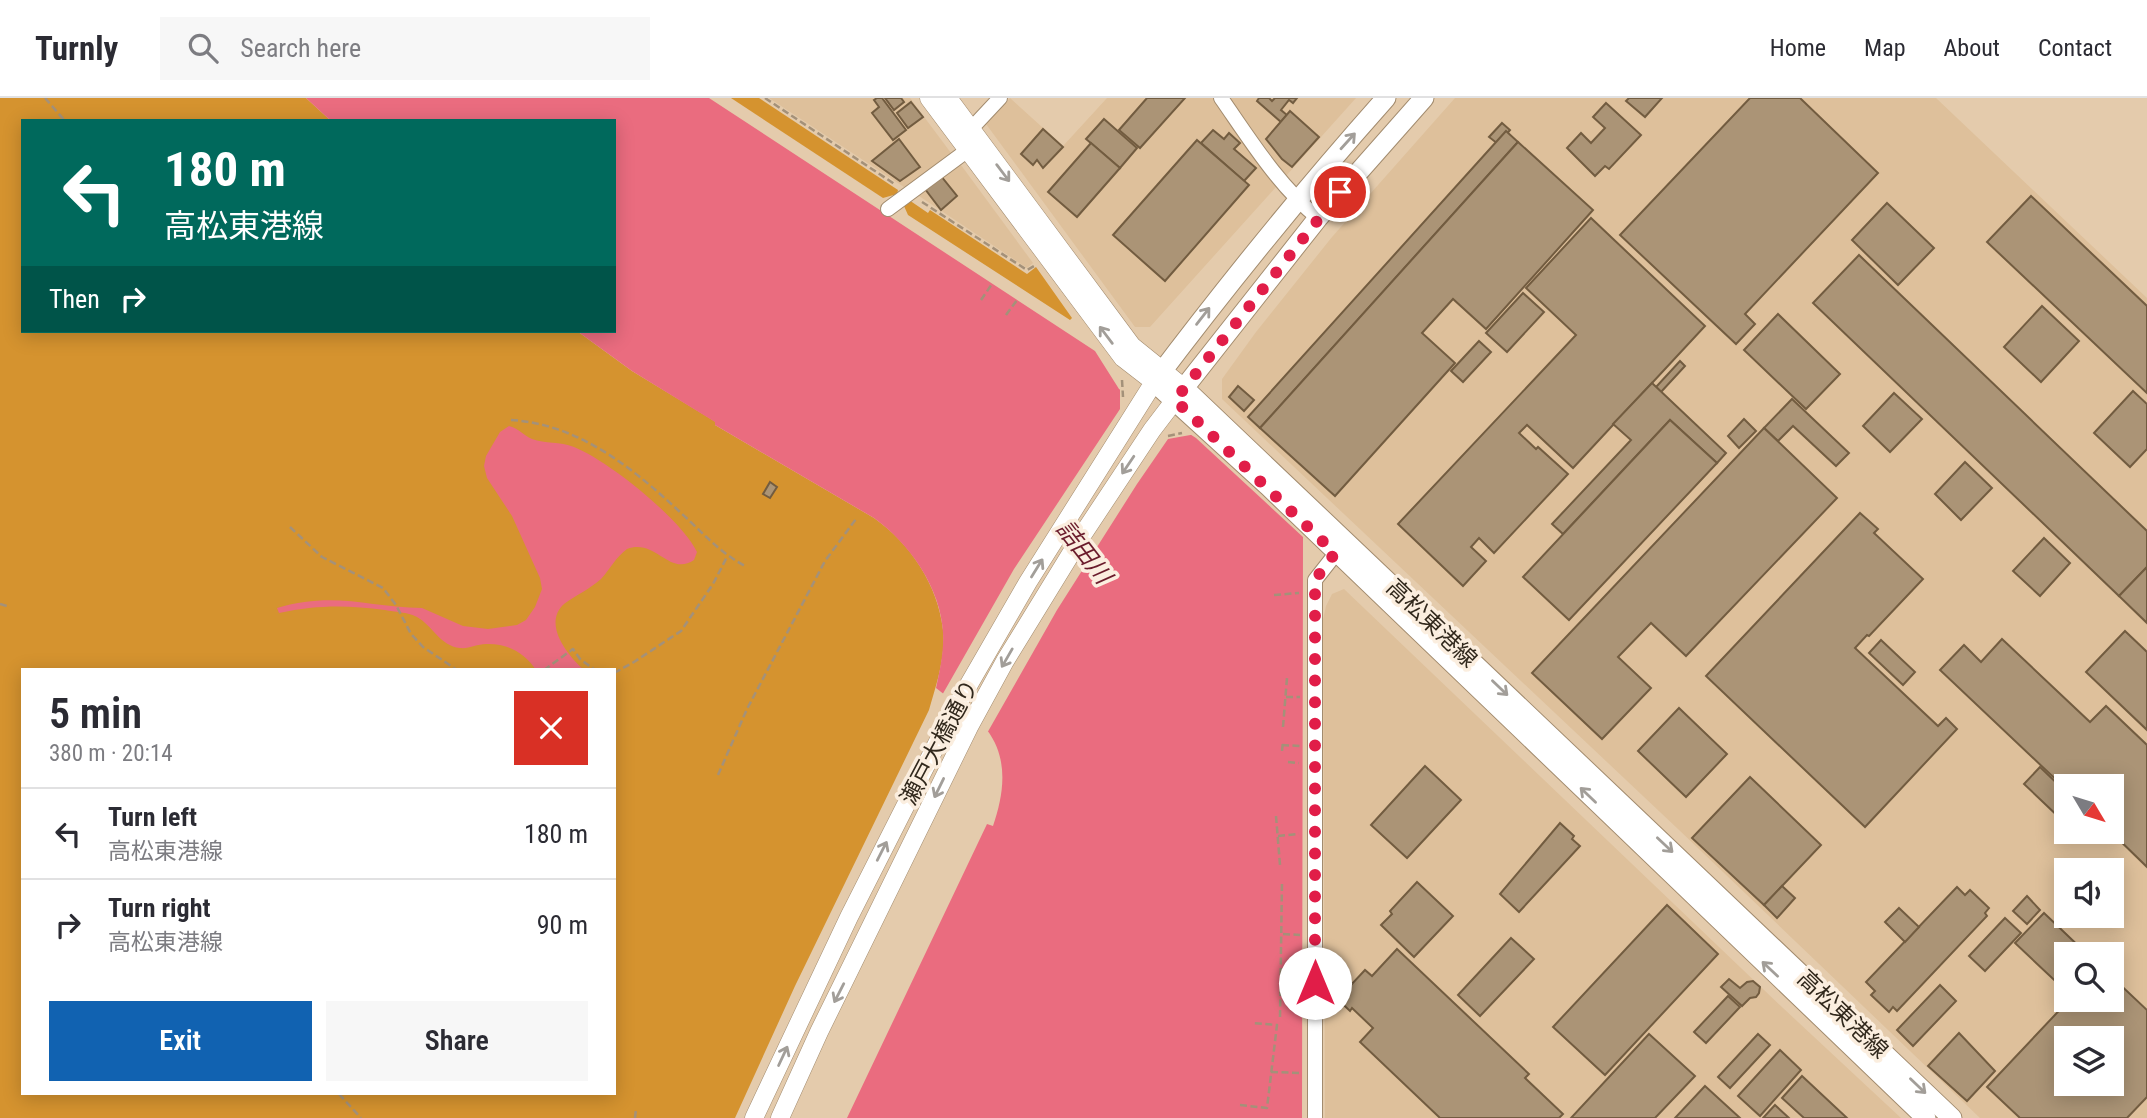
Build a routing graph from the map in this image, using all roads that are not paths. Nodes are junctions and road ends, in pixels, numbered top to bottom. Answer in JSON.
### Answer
{"nodes":[{"id":1,"x":929,"y":98,"type":"edge"},
{"id":2,"x":948,"y":98,"type":"edge"},
{"id":3,"x":1000,"y":98,"type":"edge"},
{"id":4,"x":1222,"y":98,"type":"edge"},
{"id":5,"x":1386,"y":98,"type":"edge"},
{"id":6,"x":1424,"y":98,"type":"edge"},
{"id":7,"x":973,"y":140,"type":"junction"},
{"id":8,"x":1296,"y":200,"type":"junction"},
{"id":9,"x":888,"y":209,"type":"dead end"},
{"id":10,"x":1318,"y":218,"type":"junction"},
{"id":11,"x":1155,"y":383,"type":"junction"},
{"id":12,"x":1176,"y":399,"type":"junction"},
{"id":13,"x":1341,"y":547,"type":"junction"},
{"id":14,"x":754,"y":1118,"type":"edge"},
{"id":15,"x":780,"y":1118,"type":"edge"},
{"id":16,"x":1315,"y":1118,"type":"edge"},
{"id":17,"x":1926,"y":1118,"type":"edge"},
{"id":18,"x":1952,"y":1118,"type":"edge"}],
"edges":[{"from":1,"to":7,"type":"street"},
{"from":2,"to":7,"type":"street"},
{"from":3,"to":7,"type":"street"},
{"from":4,"to":8,"type":"street"},
{"from":8,"to":5,"type":"main road","one_way":true},
{"from":6,"to":10,"type":"main road"},
{"from":7,"to":9,"type":"street"},
{"from":7,"to":11,"type":"street"},
{"from":8,"to":10,"type":"street"},
{"from":11,"to":8,"type":"main road","one_way":true},
{"from":10,"to":12,"type":"main road"},
{"from":11,"to":12,"type":"main road","name":"高松東港線"},
{"from":14,"to":11,"type":"street","name":"瀬戸大橋通り","one_way":true},
{"from":12,"to":13,"type":"main road","name":"高松東港線"},
{"from":12,"to":15,"type":"street","name":"瀬戸大橋通り","one_way":true},
{"from":13,"to":16,"type":"street"},
{"from":17,"to":13,"type":"main road","name":"高松東港線","one_way":true},
{"from":13,"to":18,"type":"main road","name":"高松東港線","one_way":true}]}
